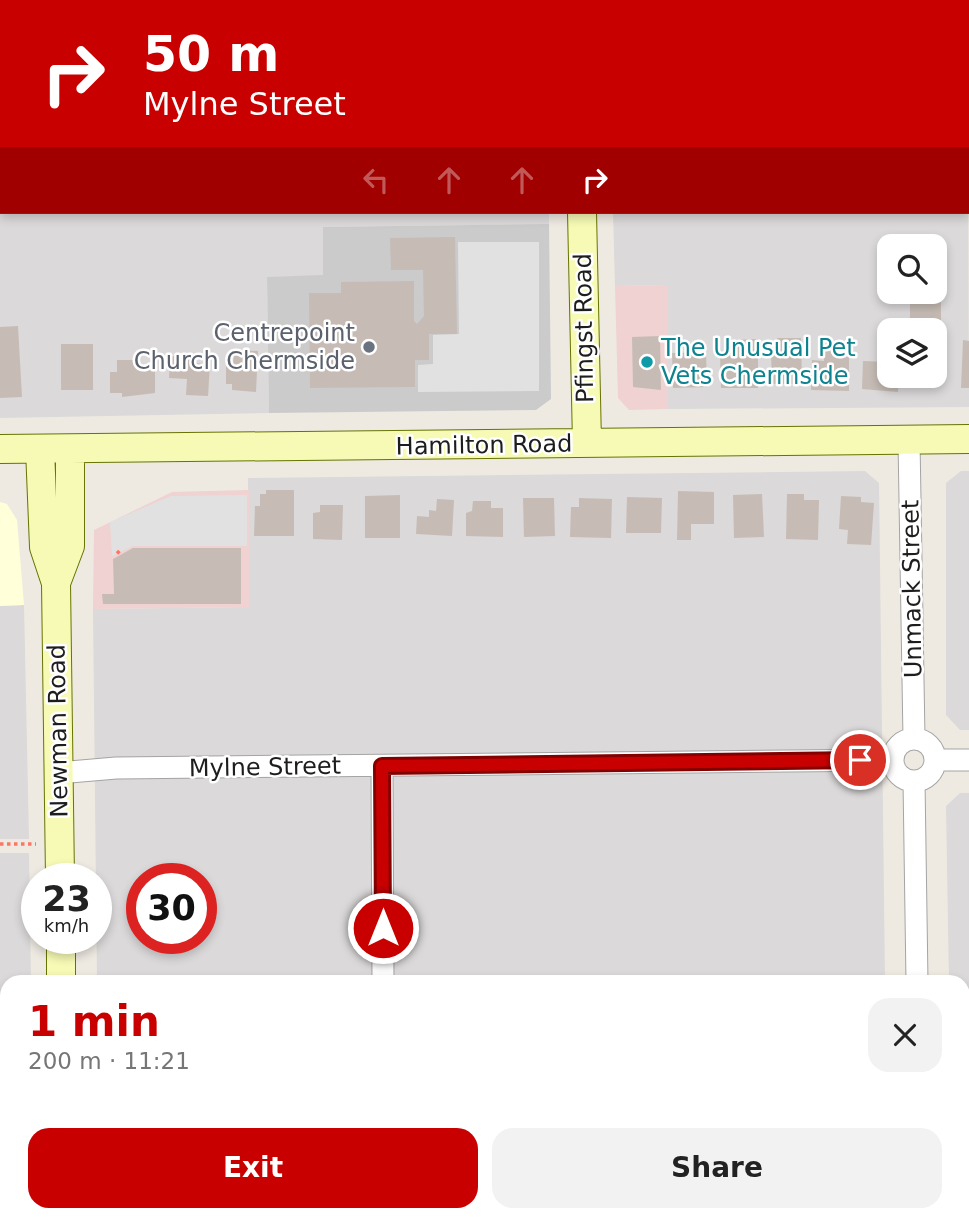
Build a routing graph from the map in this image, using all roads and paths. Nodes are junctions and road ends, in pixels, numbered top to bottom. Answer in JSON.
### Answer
{"nodes":[{"id":1,"x":582,"y":214,"type":"edge"},
{"id":2,"x":969,"y":439,"type":"edge"},
{"id":3,"x":909,"y":440,"type":"junction"},
{"id":4,"x":587,"y":443,"type":"junction"},
{"id":5,"x":0,"y":449,"type":"edge"},
{"id":6,"x":40,"y":449,"type":"junction"},
{"id":7,"x":70,"y":450,"type":"junction"},
{"id":8,"x":56,"y":583,"type":"junction"},
{"id":9,"x":914,"y":739,"type":"junction"},
{"id":10,"x":893,"y":760,"type":"junction"},
{"id":11,"x":936,"y":760,"type":"junction"},
{"id":12,"x":969,"y":760,"type":"edge"},
{"id":13,"x":382,"y":766,"type":"junction"},
{"id":14,"x":58,"y":773,"type":"junction"},
{"id":15,"x":914,"y":781,"type":"junction"},
{"id":16,"x":0,"y":844,"type":"edge"},
{"id":17,"x":59,"y":844,"type":"junction"},
{"id":18,"x":60,"y":863,"type":"edge"},
{"id":19,"x":61,"y":954,"type":"edge"},
{"id":20,"x":61,"y":975,"type":"edge"},
{"id":21,"x":383,"y":975,"type":"edge"},
{"id":22,"x":917,"y":975,"type":"edge"}],
"edges":[{"from":1,"to":4,"type":"main road","name":"Pfingst Road"},
{"from":2,"to":3,"type":"main road","name":"Hamilton Road"},
{"from":3,"to":4,"type":"main road","name":"Hamilton Road"},
{"from":3,"to":9,"type":"street","name":"Unmack Street"},
{"from":4,"to":7,"type":"main road","name":"Hamilton Road"},
{"from":5,"to":6,"type":"main road","name":"Hamilton Road"},
{"from":6,"to":7,"type":"main road","name":"Hamilton Road"},
{"from":6,"to":8,"type":"main road","name":"Newman Road"},
{"from":7,"to":8,"type":"main road","name":"Newman Road"},
{"from":8,"to":14,"type":"main road","name":"Newman Road"},
{"from":9,"to":10,"type":"street"},
{"from":9,"to":11,"type":"street"},
{"from":10,"to":13,"type":"street","name":"Mylne Street"},
{"from":10,"to":15,"type":"street"},
{"from":11,"to":12,"type":"street"},
{"from":11,"to":15,"type":"street"},
{"from":13,"to":14,"type":"street","name":"Mylne Street"},
{"from":13,"to":21,"type":"street"},
{"from":14,"to":17,"type":"main road","name":"Newman Road"},
{"from":15,"to":22,"type":"street"},
{"from":16,"to":17,"type":"path"},
{"from":17,"to":18,"type":"main road","name":"Newman Road"},
{"from":19,"to":20,"type":"main road"}]}
